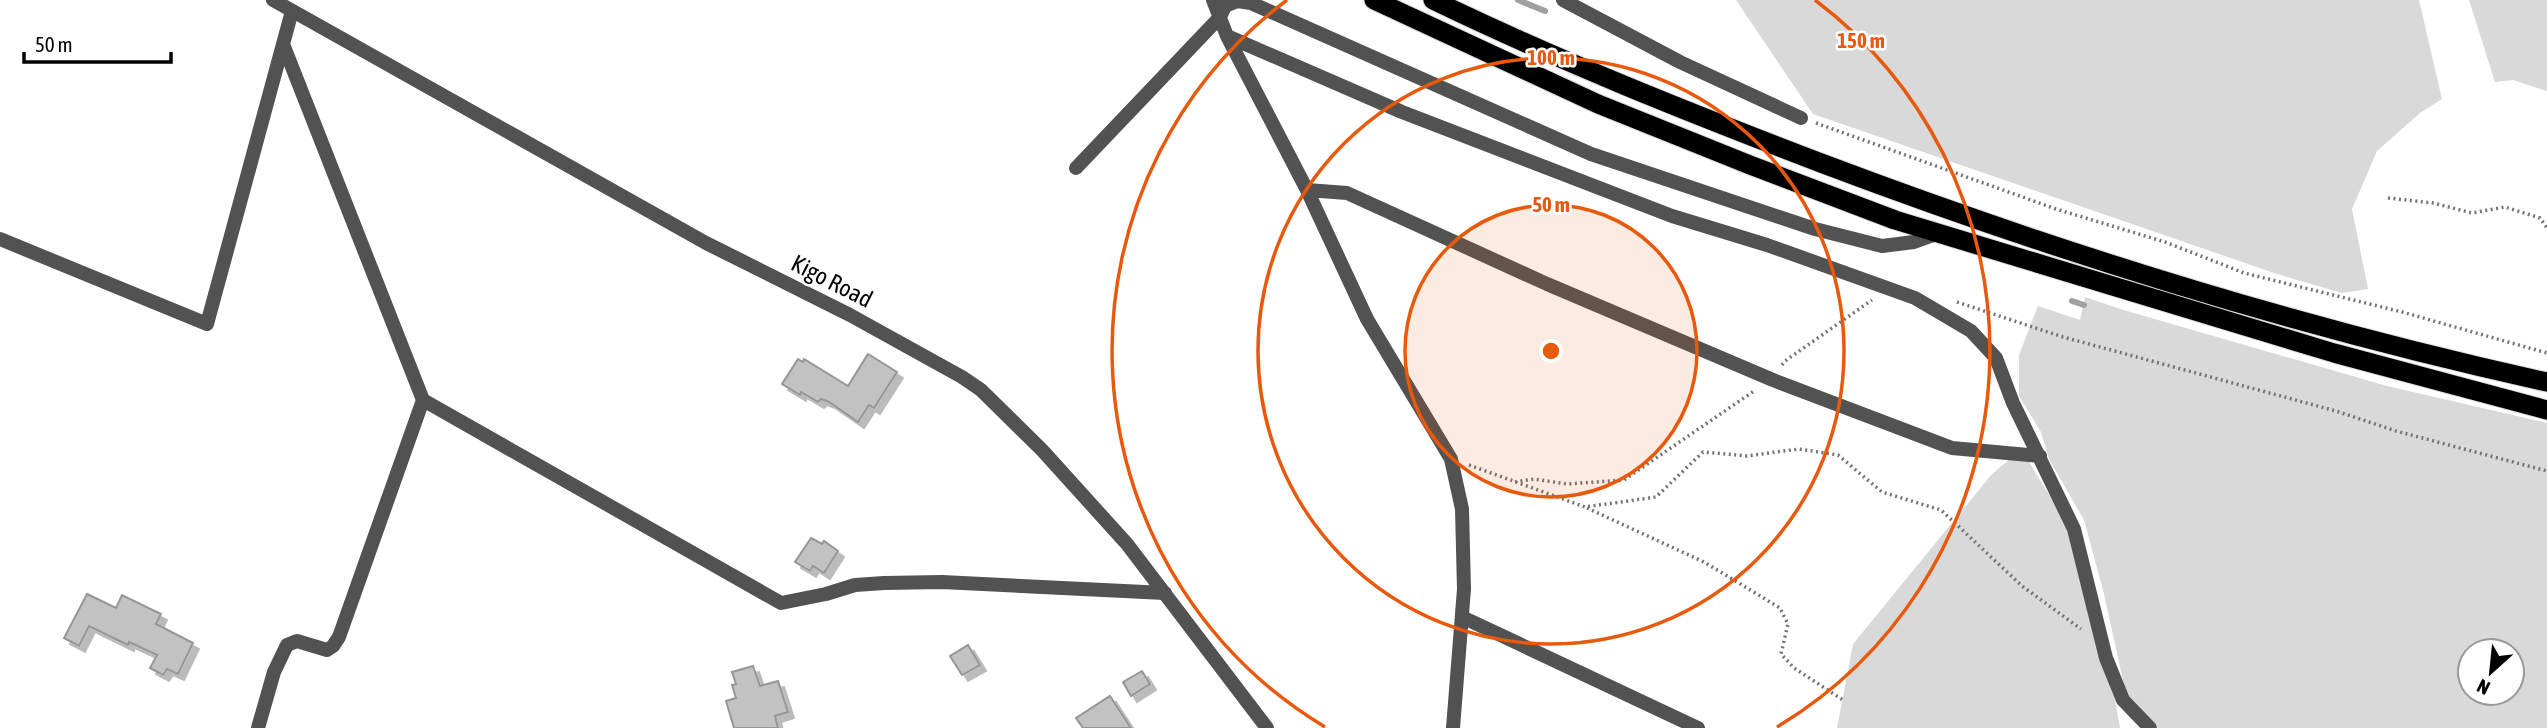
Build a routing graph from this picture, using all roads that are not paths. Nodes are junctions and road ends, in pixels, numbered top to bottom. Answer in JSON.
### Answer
{"nodes":[{"id":1,"x":273,"y":0,"type":"edge"},
{"id":2,"x":1213,"y":0,"type":"edge"},
{"id":3,"x":1374,"y":0,"type":"edge"},
{"id":4,"x":1433,"y":0,"type":"edge"},
{"id":5,"x":1563,"y":0,"type":"edge"},
{"id":6,"x":1248,"y":2,"type":"edge"},
{"id":7,"x":292,"y":11,"type":"junction"},
{"id":8,"x":1220,"y":17,"type":"junction"},
{"id":9,"x":1227,"y":36,"type":"junction"},
{"id":10,"x":283,"y":44,"type":"junction"},
{"id":11,"x":1801,"y":118,"type":"road end"},
{"id":12,"x":1076,"y":168,"type":"dead end"},
{"id":13,"x":1307,"y":190,"type":"junction"},
{"id":14,"x":1939,"y":233,"type":"junction"},
{"id":15,"x":0,"y":239,"type":"edge"},
{"id":16,"x":2547,"y":382,"type":"edge"},
{"id":17,"x":423,"y":400,"type":"junction"},
{"id":18,"x":2547,"y":410,"type":"edge"},
{"id":19,"x":2040,"y":456,"type":"junction"},
{"id":20,"x":1165,"y":593,"type":"junction"},
{"id":21,"x":1462,"y":617,"type":"junction"},
{"id":22,"x":258,"y":728,"type":"edge"},
{"id":23,"x":1267,"y":728,"type":"edge"},
{"id":24,"x":1452,"y":728,"type":"edge"},
{"id":25,"x":1698,"y":728,"type":"edge"},
{"id":26,"x":2150,"y":728,"type":"edge"}],
"edges":[{"from":1,"to":7,"type":"street","name":"Kigo Road"},
{"from":2,"to":8,"type":"street"},
{"from":3,"to":14,"type":"highway"},
{"from":4,"to":16,"type":"highway"},
{"from":5,"to":11,"type":"street"},
{"from":6,"to":8,"type":"street"},
{"from":6,"to":14,"type":"street"},
{"from":7,"to":10,"type":"street"},
{"from":7,"to":20,"type":"street","name":"Kigo Road"},
{"from":8,"to":9,"type":"street"},
{"from":8,"to":12,"type":"street"},
{"from":9,"to":13,"type":"street"},
{"from":9,"to":19,"type":"street"},
{"from":10,"to":15,"type":"street"},
{"from":10,"to":17,"type":"street"},
{"from":13,"to":19,"type":"street"},
{"from":13,"to":21,"type":"street"},
{"from":14,"to":18,"type":"highway"},
{"from":17,"to":20,"type":"street"},
{"from":17,"to":22,"type":"street"},
{"from":19,"to":26,"type":"street"},
{"from":20,"to":23,"type":"street","name":"Kigo Road"},
{"from":21,"to":24,"type":"street"},
{"from":21,"to":25,"type":"street"}]}
